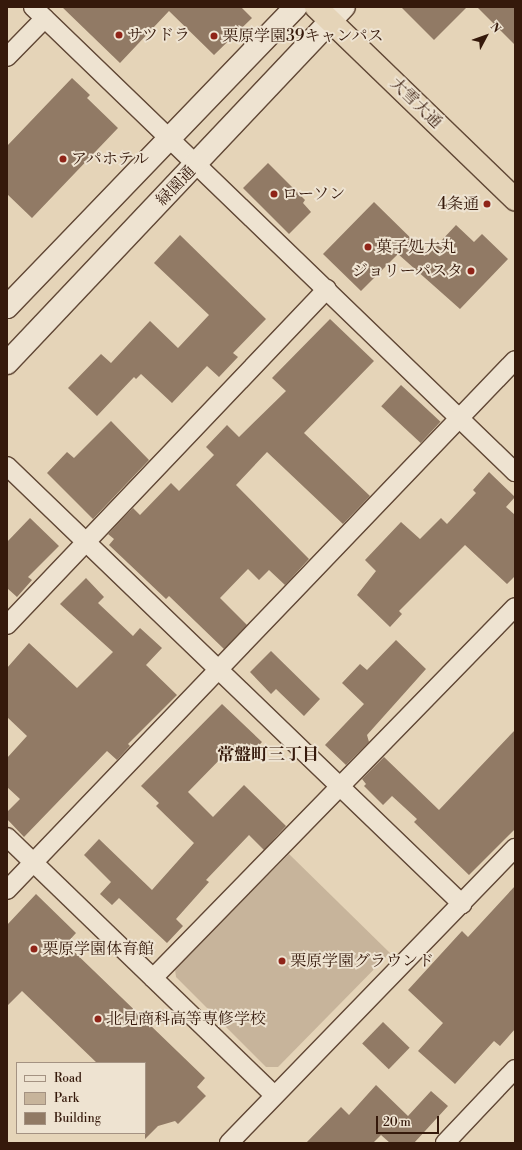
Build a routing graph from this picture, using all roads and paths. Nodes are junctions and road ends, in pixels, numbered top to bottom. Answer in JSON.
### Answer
{"nodes":[{"id":1,"x":296,"y":7,"type":"edge"},
{"id":2,"x":330,"y":12,"type":"edge"},
{"id":3,"x":39,"y":13,"type":"edge"},
{"id":4,"x":7,"y":57,"type":"edge"},
{"id":5,"x":168,"y":139,"type":"junction"},
{"id":6,"x":196,"y":166,"type":"junction"},
{"id":7,"x":515,"y":200,"type":"edge"},
{"id":8,"x":327,"y":289,"type":"junction"},
{"id":9,"x":7,"y":307,"type":"edge"},
{"id":10,"x":515,"y":360,"type":"edge"},
{"id":11,"x":7,"y":363,"type":"edge"},
{"id":12,"x":459,"y":418,"type":"junction"},
{"id":13,"x":7,"y":466,"type":"edge"},
{"id":14,"x":515,"y":472,"type":"edge"},
{"id":15,"x":85,"y":542,"type":"junction"},
{"id":16,"x":515,"y":606,"type":"edge"},
{"id":17,"x":7,"y":625,"type":"edge"},
{"id":18,"x":218,"y":670,"type":"junction"},
{"id":19,"x":340,"y":785,"type":"junction"},
{"id":20,"x":7,"y":837,"type":"edge"},
{"id":21,"x":512,"y":858,"type":"edge"},
{"id":22,"x":33,"y":862,"type":"junction"},
{"id":23,"x":7,"y":890,"type":"edge"},
{"id":24,"x":462,"y":904,"type":"junction"},
{"id":25,"x":153,"y":978,"type":"junction"},
{"id":26,"x":515,"y":1069,"type":"edge"},
{"id":27,"x":274,"y":1095,"type":"junction"},
{"id":28,"x":229,"y":1143,"type":"edge"},
{"id":29,"x":445,"y":1143,"type":"edge"}],
"edges":[{"from":1,"to":5,"type":"street"},
{"from":2,"to":6,"type":"street","name":"緑園通"},
{"from":2,"to":7,"type":"highway","name":"大雪大通"},
{"from":3,"to":4,"type":"street"},
{"from":3,"to":5,"type":"street"},
{"from":5,"to":6,"type":"street"},
{"from":5,"to":9,"type":"street"},
{"from":6,"to":8,"type":"street"},
{"from":6,"to":11,"type":"street","name":"緑園通"},
{"from":8,"to":12,"type":"street"},
{"from":8,"to":15,"type":"street"},
{"from":10,"to":12,"type":"street"},
{"from":12,"to":14,"type":"street"},
{"from":12,"to":18,"type":"street"},
{"from":13,"to":15,"type":"street"},
{"from":15,"to":17,"type":"street"},
{"from":15,"to":18,"type":"street"},
{"from":16,"to":19,"type":"street"},
{"from":18,"to":19,"type":"street"},
{"from":18,"to":22,"type":"street"},
{"from":19,"to":24,"type":"street"},
{"from":19,"to":25,"type":"street"},
{"from":20,"to":22,"type":"street"},
{"from":21,"to":24,"type":"street"},
{"from":22,"to":23,"type":"street"},
{"from":22,"to":25,"type":"street"},
{"from":24,"to":27,"type":"street"},
{"from":25,"to":27,"type":"street"},
{"from":26,"to":29,"type":"street"},
{"from":27,"to":28,"type":"street"}]}
